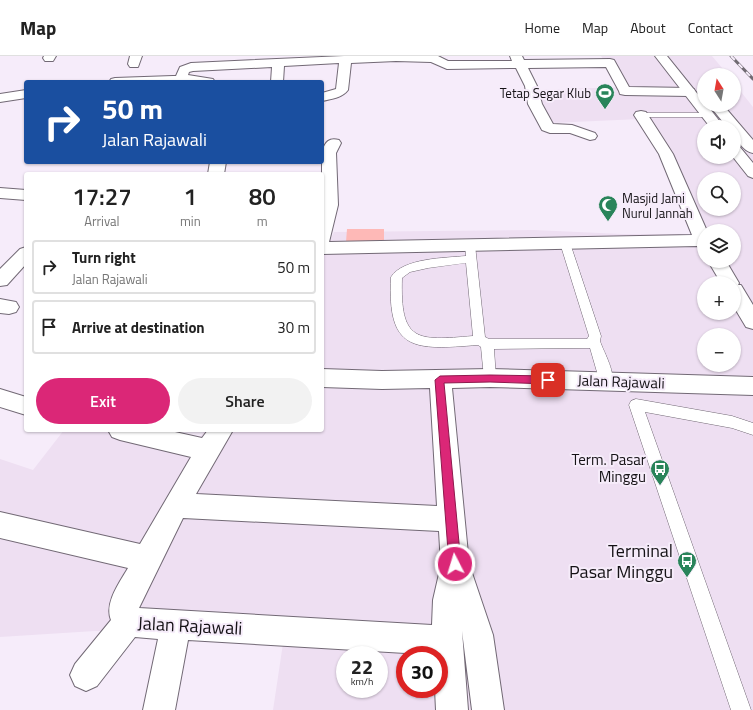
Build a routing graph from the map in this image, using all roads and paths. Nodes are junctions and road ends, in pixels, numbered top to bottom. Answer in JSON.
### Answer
{"nodes":[{"id":1,"x":661,"y":56,"type":"edge"},
{"id":2,"x":676,"y":56,"type":"edge"},
{"id":3,"x":345,"y":60,"type":"junction"},
{"id":4,"x":519,"y":60,"type":"edge"},
{"id":5,"x":607,"y":60,"type":"edge"},
{"id":6,"x":278,"y":62,"type":"junction"},
{"id":7,"x":685,"y":67,"type":"dead end"},
{"id":8,"x":181,"y":78,"type":"junction"},
{"id":9,"x":174,"y":80,"type":"edge"},
{"id":10,"x":195,"y":80,"type":"edge"},
{"id":11,"x":277,"y":80,"type":"edge"},
{"id":12,"x":689,"y":92,"type":"junction"},
{"id":13,"x":24,"y":94,"type":"edge"},
{"id":14,"x":324,"y":96,"type":"edge"},
{"id":15,"x":0,"y":98,"type":"edge"},
{"id":16,"x":697,"y":98,"type":"edge"},
{"id":17,"x":697,"y":112,"type":"edge"},
{"id":18,"x":714,"y":112,"type":"edge"},
{"id":19,"x":642,"y":115,"type":"joint"},
{"id":20,"x":590,"y":136,"type":"dead end"},
{"id":21,"x":334,"y":143,"type":"dead end"},
{"id":22,"x":753,"y":149,"type":"edge"},
{"id":23,"x":741,"y":158,"type":"edge"},
{"id":24,"x":753,"y":173,"type":"edge"},
{"id":25,"x":0,"y":193,"type":"edge"},
{"id":26,"x":24,"y":195,"type":"edge"},
{"id":27,"x":697,"y":227,"type":"edge"},
{"id":28,"x":324,"y":230,"type":"edge"},
{"id":29,"x":697,"y":241,"type":"edge"},
{"id":30,"x":565,"y":243,"type":"junction"},
{"id":31,"x":324,"y":248,"type":"edge"},
{"id":32,"x":471,"y":252,"type":"junction"},
{"id":33,"x":24,"y":255,"type":"edge"},
{"id":34,"x":0,"y":280,"type":"edge"},
{"id":35,"x":741,"y":302,"type":"edge"},
{"id":36,"x":753,"y":322,"type":"edge"},
{"id":37,"x":594,"y":341,"type":"junction"},
{"id":38,"x":483,"y":342,"type":"junction"},
{"id":39,"x":324,"y":378,"type":"edge"},
{"id":40,"x":490,"y":378,"type":"junction"},
{"id":41,"x":440,"y":380,"type":"junction"},
{"id":42,"x":606,"y":382,"type":"junction"},
{"id":43,"x":753,"y":386,"type":"edge"},
{"id":44,"x":753,"y":429,"type":"edge"},
{"id":45,"x":139,"y":432,"type":"edge"},
{"id":46,"x":214,"y":440,"type":"edge"},
{"id":47,"x":177,"y":505,"type":"junction"},
{"id":48,"x":452,"y":519,"type":"junction"},
{"id":49,"x":0,"y":525,"type":"edge"},
{"id":50,"x":147,"y":561,"type":"junction"},
{"id":51,"x":455,"y":564,"type":"junction"},
{"id":52,"x":128,"y":622,"type":"junction"},
{"id":53,"x":176,"y":625,"type":"junction"},
{"id":54,"x":447,"y":641,"type":"junction"},
{"id":55,"x":86,"y":675,"type":"dead end"},
{"id":56,"x":159,"y":710,"type":"edge"},
{"id":57,"x":452,"y":710,"type":"edge"},
{"id":58,"x":488,"y":710,"type":"edge"},
{"id":59,"x":741,"y":710,"type":"edge"}],
"edges":[{"from":1,"to":12,"type":"street"},
{"from":2,"to":7,"type":"street"},
{"from":3,"to":4,"type":"street"},
{"from":3,"to":6,"type":"street"},
{"from":3,"to":14,"type":"street"},
{"from":4,"to":5,"type":"street"},
{"from":4,"to":20,"type":"street"},
{"from":5,"to":12,"type":"street"},
{"from":6,"to":8,"type":"street"},
{"from":6,"to":11,"type":"street"},
{"from":8,"to":9,"type":"street"},
{"from":8,"to":10,"type":"street"},
{"from":12,"to":16,"type":"street"},
{"from":13,"to":15,"type":"street"},
{"from":17,"to":19,"type":"lane"},
{"from":18,"to":22,"type":"street"},
{"from":19,"to":27,"type":"street"},
{"from":21,"to":28,"type":"street"},
{"from":23,"to":24,"type":"street"},
{"from":25,"to":26,"type":"street"},
{"from":29,"to":30,"type":"street"},
{"from":30,"to":32,"type":"street"},
{"from":30,"to":37,"type":"lane"},
{"from":31,"to":32,"type":"street"},
{"from":32,"to":38,"type":"lane"},
{"from":32,"to":38,"type":"lane"},
{"from":33,"to":34,"type":"street"},
{"from":35,"to":36,"type":"street"},
{"from":37,"to":38,"type":"lane"},
{"from":37,"to":42,"type":"lane"},
{"from":38,"to":40,"type":"lane"},
{"from":39,"to":41,"type":"street","name":"Jalan Rajawali"},
{"from":40,"to":41,"type":"street","name":"Jalan Rajawali"},
{"from":40,"to":42,"type":"street","name":"Jalan Rajawali"},
{"from":41,"to":48,"type":"street"},
{"from":42,"to":43,"type":"street","name":"Jalan Rajawali"},
{"from":44,"to":59,"type":"lane"},
{"from":45,"to":46,"type":"street"},
{"from":46,"to":47,"type":"street","name":"Jalan Rajawali"},
{"from":47,"to":48,"type":"street"},
{"from":47,"to":50,"type":"street","name":"Jalan Rajawali"},
{"from":48,"to":51,"type":"street"},
{"from":49,"to":50,"type":"street"},
{"from":50,"to":52,"type":"street","name":"Jalan Rajawali"},
{"from":51,"to":54,"type":"street"},
{"from":51,"to":58,"type":"street"},
{"from":52,"to":53,"type":"street","name":"Jalan Rajawali"},
{"from":52,"to":55,"type":"street"},
{"from":53,"to":54,"type":"street","name":"Jalan Rajawali"},
{"from":53,"to":56,"type":"street"},
{"from":54,"to":57,"type":"street"}]}
